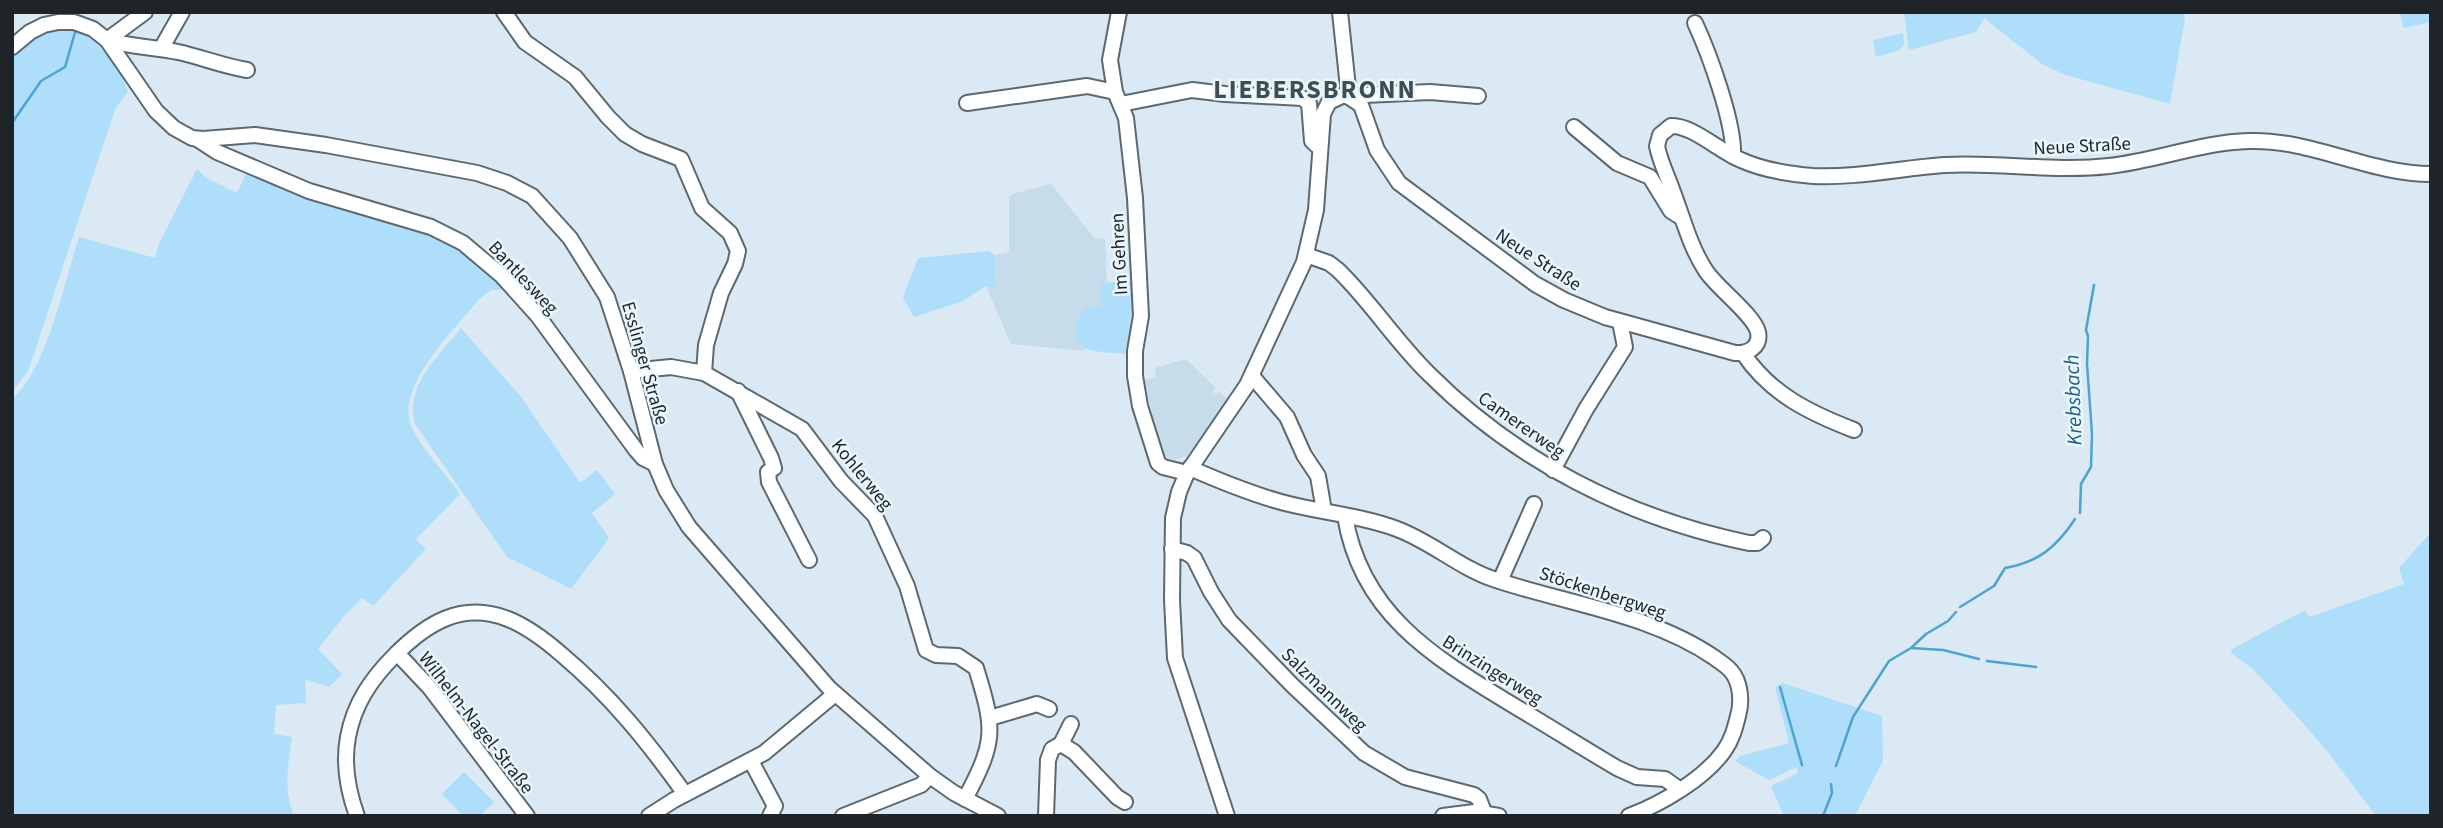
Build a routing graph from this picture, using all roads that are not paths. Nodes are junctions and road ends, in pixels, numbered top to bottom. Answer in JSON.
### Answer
{"nodes":[{"id":1,"x":145,"y":12,"type":"edge"},
{"id":2,"x":183,"y":12,"type":"edge"},
{"id":3,"x":504,"y":12,"type":"edge"},
{"id":4,"x":1119,"y":12,"type":"edge"},
{"id":5,"x":1340,"y":12,"type":"edge"},
{"id":6,"x":49,"y":18,"type":"edge"},
{"id":7,"x":1695,"y":23,"type":"dead end"},
{"id":8,"x":107,"y":40,"type":"junction"},
{"id":9,"x":12,"y":47,"type":"edge"},
{"id":10,"x":161,"y":49,"type":"junction"},
{"id":11,"x":247,"y":71,"type":"dead end"},
{"id":12,"x":1478,"y":96,"type":"dead end"},
{"id":13,"x":1349,"y":97,"type":"junction"},
{"id":14,"x":1118,"y":98,"type":"junction"},
{"id":15,"x":967,"y":103,"type":"dead end"},
{"id":16,"x":1574,"y":127,"type":"dead end"},
{"id":17,"x":197,"y":139,"type":"junction"},
{"id":18,"x":1322,"y":150,"type":"junction"},
{"id":19,"x":1732,"y":156,"type":"junction"},
{"id":20,"x":2431,"y":174,"type":"edge"},
{"id":21,"x":1683,"y":218,"type":"junction"},
{"id":22,"x":1306,"y":255,"type":"junction"},
{"id":23,"x":1620,"y":322,"type":"junction"},
{"id":24,"x":1743,"y":353,"type":"junction"},
{"id":25,"x":631,"y":371,"type":"junction"},
{"id":26,"x":704,"y":373,"type":"junction"},
{"id":27,"x":1252,"y":376,"type":"junction"},
{"id":28,"x":738,"y":391,"type":"junction"},
{"id":29,"x":1854,"y":430,"type":"dead end"},
{"id":30,"x":655,"y":464,"type":"junction"},
{"id":31,"x":1553,"y":470,"type":"junction"},
{"id":32,"x":1189,"y":471,"type":"junction"},
{"id":33,"x":1534,"y":504,"type":"dead end"},
{"id":34,"x":1324,"y":511,"type":"junction"},
{"id":35,"x":1345,"y":516,"type":"junction"},
{"id":36,"x":1763,"y":538,"type":"dead end"},
{"id":37,"x":1172,"y":549,"type":"junction"},
{"id":38,"x":809,"y":560,"type":"dead end"},
{"id":39,"x":1500,"y":581,"type":"junction"},
{"id":40,"x":397,"y":653,"type":"junction"},
{"id":41,"x":835,"y":694,"type":"junction"},
{"id":42,"x":1049,"y":709,"type":"dead end"},
{"id":43,"x":990,"y":718,"type":"junction"},
{"id":44,"x":1071,"y":724,"type":"dead end"},
{"id":45,"x":1061,"y":744,"type":"junction"},
{"id":46,"x":751,"y":761,"type":"junction"},
{"id":47,"x":930,"y":776,"type":"junction"},
{"id":48,"x":1679,"y":789,"type":"junction"},
{"id":49,"x":685,"y":794,"type":"junction"},
{"id":50,"x":965,"y":799,"type":"junction"},
{"id":51,"x":1125,"y":802,"type":"dead end"},
{"id":52,"x":1484,"y":812,"type":"junction"},
{"id":53,"x":358,"y":816,"type":"edge"},
{"id":54,"x":527,"y":816,"type":"edge"},
{"id":55,"x":649,"y":816,"type":"edge"},
{"id":56,"x":770,"y":816,"type":"edge"},
{"id":57,"x":843,"y":816,"type":"edge"},
{"id":58,"x":998,"y":816,"type":"edge"},
{"id":59,"x":1046,"y":816,"type":"edge"},
{"id":60,"x":1227,"y":816,"type":"edge"},
{"id":61,"x":1443,"y":816,"type":"edge"},
{"id":62,"x":1500,"y":816,"type":"edge"},
{"id":63,"x":1629,"y":816,"type":"edge"}],
"edges":[{"from":1,"to":8,"type":"street"},
{"from":2,"to":10,"type":"street"},
{"from":3,"to":26,"type":"street"},
{"from":4,"to":14,"type":"street","name":"Im Gehren"},
{"from":5,"to":13,"type":"street"},
{"from":6,"to":8,"type":"street"},
{"from":6,"to":9,"type":"street"},
{"from":7,"to":19,"type":"street"},
{"from":8,"to":10,"type":"street"},
{"from":8,"to":17,"type":"street"},
{"from":10,"to":11,"type":"street"},
{"from":12,"to":13,"type":"street"},
{"from":13,"to":18,"type":"street"},
{"from":13,"to":23,"type":"street","name":"Neue Straße"},
{"from":14,"to":15,"type":"street"},
{"from":14,"to":18,"type":"street"},
{"from":14,"to":32,"type":"street","name":"Im Gehren"},
{"from":16,"to":21,"type":"street"},
{"from":17,"to":25,"type":"street","name":"Esslinger Straße"},
{"from":17,"to":30,"type":"street","name":"Bantlesweg"},
{"from":18,"to":22,"type":"street"},
{"from":19,"to":20,"type":"street","name":"Neue Straße"},
{"from":19,"to":21,"type":"street","name":"Neue Straße"},
{"from":21,"to":24,"type":"street","name":"Neue Straße"},
{"from":22,"to":27,"type":"street"},
{"from":22,"to":31,"type":"street","name":"Camererweg"},
{"from":23,"to":24,"type":"street","name":"Neue Straße"},
{"from":23,"to":31,"type":"street"},
{"from":24,"to":29,"type":"street"},
{"from":25,"to":26,"type":"street","name":"Kohlerweg"},
{"from":25,"to":30,"type":"street","name":"Esslinger Straße"},
{"from":26,"to":28,"type":"street","name":"Kohlerweg"},
{"from":27,"to":32,"type":"street"},
{"from":27,"to":34,"type":"street"},
{"from":28,"to":38,"type":"street"},
{"from":28,"to":43,"type":"street","name":"Kohlerweg"},
{"from":30,"to":41,"type":"street","name":"Esslinger Straße"},
{"from":31,"to":36,"type":"street","name":"Camererweg"},
{"from":32,"to":34,"type":"street","name":"Stöckenbergweg"},
{"from":32,"to":37,"type":"street"},
{"from":33,"to":39,"type":"street"},
{"from":34,"to":35,"type":"street","name":"Stöckenbergweg"},
{"from":35,"to":39,"type":"street","name":"Stöckenbergweg"},
{"from":35,"to":48,"type":"street","name":"Brinzingerweg"},
{"from":37,"to":52,"type":"street","name":"Salzmannweg"},
{"from":37,"to":60,"type":"street"},
{"from":39,"to":48,"type":"street","name":"Stöckenbergweg"},
{"from":40,"to":49,"type":"street"},
{"from":40,"to":53,"type":"street"},
{"from":40,"to":54,"type":"street","name":"Wilhelm-Nagel-Straße"},
{"from":41,"to":46,"type":"street"},
{"from":41,"to":47,"type":"street","name":"Esslinger Straße"},
{"from":42,"to":43,"type":"street"},
{"from":43,"to":50,"type":"street"},
{"from":44,"to":45,"type":"street"},
{"from":45,"to":51,"type":"street"},
{"from":45,"to":59,"type":"street"},
{"from":46,"to":49,"type":"street"},
{"from":46,"to":56,"type":"street"},
{"from":47,"to":50,"type":"street","name":"Esslinger Straße"},
{"from":47,"to":57,"type":"street"},
{"from":48,"to":63,"type":"street","name":"Stöckenbergweg"},
{"from":49,"to":55,"type":"street"},
{"from":50,"to":58,"type":"street","name":"Esslinger Straße"},
{"from":52,"to":61,"type":"street"},
{"from":52,"to":62,"type":"street"}]}
